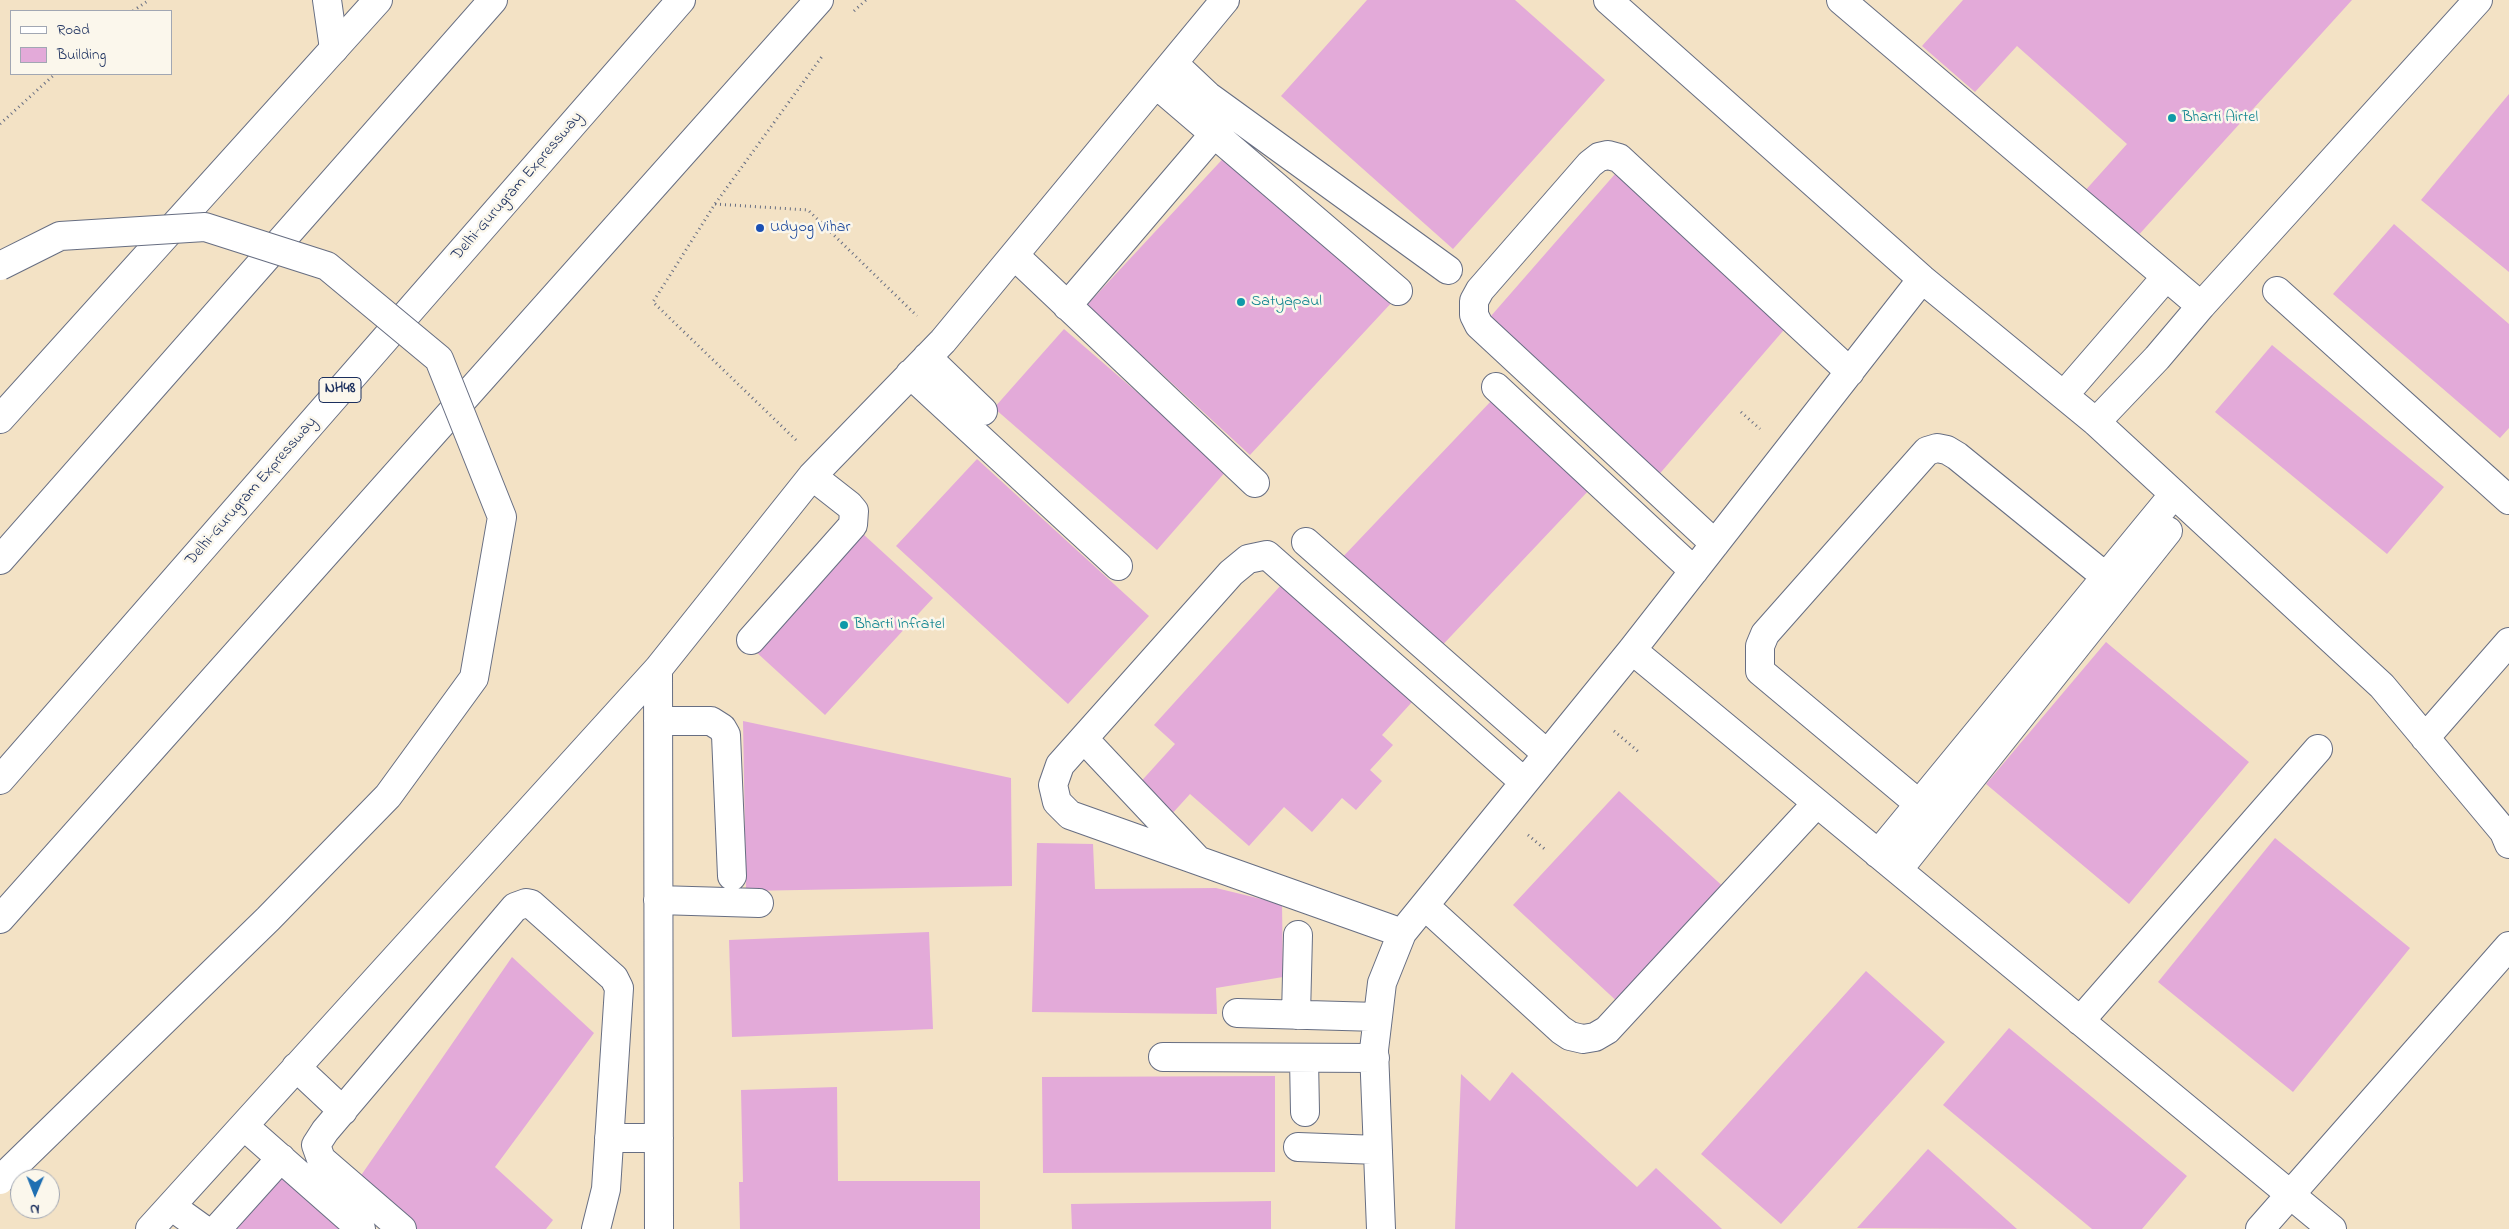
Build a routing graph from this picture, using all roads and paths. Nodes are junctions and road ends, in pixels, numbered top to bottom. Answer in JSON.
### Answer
{"nodes":[{"id":1,"x":149,"y":0,"type":"edge"},
{"id":2,"x":327,"y":0,"type":"edge"},
{"id":3,"x":378,"y":0,"type":"edge"},
{"id":4,"x":493,"y":0,"type":"edge"},
{"id":5,"x":681,"y":0,"type":"edge"},
{"id":6,"x":819,"y":0,"type":"edge"},
{"id":7,"x":866,"y":0,"type":"edge"},
{"id":8,"x":1225,"y":0,"type":"edge"},
{"id":9,"x":1608,"y":0,"type":"edge"},
{"id":10,"x":1841,"y":0,"type":"edge"},
{"id":11,"x":2478,"y":0,"type":"edge"},
{"id":12,"x":134,"y":10,"type":"edge"},
{"id":13,"x":849,"y":18,"type":"dead end"},
{"id":14,"x":334,"y":49,"type":"junction"},
{"id":15,"x":826,"y":50,"type":"dead end"},
{"id":16,"x":1173,"y":63,"type":"junction"},
{"id":17,"x":54,"y":75,"type":"edge"},
{"id":18,"x":1156,"y":84,"type":"junction"},
{"id":19,"x":0,"y":124,"type":"edge"},
{"id":20,"x":1214,"y":134,"type":"junction"},
{"id":21,"x":715,"y":204,"type":"junction"},
{"id":22,"x":1014,"y":255,"type":"junction"},
{"id":23,"x":0,"y":266,"type":"edge"},
{"id":24,"x":1448,"y":270,"type":"dead end"},
{"id":25,"x":2166,"y":277,"type":"junction"},
{"id":26,"x":1922,"y":279,"type":"junction"},
{"id":27,"x":1398,"y":291,"type":"dead end"},
{"id":28,"x":2277,"y":291,"type":"dead end"},
{"id":29,"x":1067,"y":306,"type":"junction"},
{"id":30,"x":2201,"y":306,"type":"junction"},
{"id":31,"x":927,"y":357,"type":"junction"},
{"id":32,"x":1850,"y":372,"type":"junction"},
{"id":33,"x":1496,"y":387,"type":"dead end"},
{"id":34,"x":2064,"y":395,"type":"junction"},
{"id":35,"x":983,"y":411,"type":"dead end"},
{"id":36,"x":0,"y":419,"type":"edge"},
{"id":37,"x":2096,"y":422,"type":"junction"},
{"id":38,"x":817,"y":470,"type":"junction"},
{"id":39,"x":1255,"y":483,"type":"dead end"},
{"id":40,"x":2509,"y":500,"type":"edge"},
{"id":41,"x":2181,"y":501,"type":"junction"},
{"id":42,"x":1306,"y":542,"type":"dead end"},
{"id":43,"x":1715,"y":544,"type":"junction"},
{"id":44,"x":0,"y":560,"type":"edge"},
{"id":45,"x":1118,"y":566,"type":"dead end"},
{"id":46,"x":1694,"y":571,"type":"junction"},
{"id":47,"x":2106,"y":577,"type":"junction"},
{"id":48,"x":751,"y":640,"type":"dead end"},
{"id":49,"x":2509,"y":642,"type":"edge"},
{"id":50,"x":1632,"y":650,"type":"junction"},
{"id":51,"x":658,"y":669,"type":"junction"},
{"id":52,"x":658,"y":721,"type":"junction"},
{"id":53,"x":2425,"y":738,"type":"junction"},
{"id":54,"x":1084,"y":739,"type":"junction"},
{"id":55,"x":2318,"y":749,"type":"dead end"},
{"id":56,"x":1547,"y":754,"type":"junction"},
{"id":57,"x":0,"y":780,"type":"edge"},
{"id":58,"x":1524,"y":782,"type":"junction"},
{"id":59,"x":1817,"y":803,"type":"junction"},
{"id":60,"x":1919,"y":804,"type":"junction"},
{"id":61,"x":2507,"y":837,"type":"edge"},
{"id":62,"x":1199,"y":861,"type":"junction"},
{"id":63,"x":1888,"y":862,"type":"junction"},
{"id":64,"x":732,"y":876,"type":"dead end"},
{"id":65,"x":658,"y":900,"type":"junction"},
{"id":66,"x":760,"y":902,"type":"dead end"},
{"id":67,"x":1425,"y":906,"type":"junction"},
{"id":68,"x":0,"y":919,"type":"edge"},
{"id":69,"x":1402,"y":933,"type":"junction"},
{"id":70,"x":1298,"y":935,"type":"dead end"},
{"id":71,"x":2509,"y":946,"type":"edge"},
{"id":72,"x":1237,"y":1013,"type":"dead end"},
{"id":73,"x":1296,"y":1015,"type":"junction"},
{"id":74,"x":1378,"y":1016,"type":"junction"},
{"id":75,"x":2080,"y":1021,"type":"junction"},
{"id":76,"x":1163,"y":1057,"type":"dead end"},
{"id":77,"x":1304,"y":1058,"type":"junction"},
{"id":78,"x":1375,"y":1058,"type":"junction"},
{"id":79,"x":296,"y":1067,"type":"junction"},
{"id":80,"x":343,"y":1111,"type":"junction"},
{"id":81,"x":1305,"y":1112,"type":"dead end"},
{"id":82,"x":244,"y":1126,"type":"junction"},
{"id":83,"x":609,"y":1138,"type":"junction"},
{"id":84,"x":659,"y":1138,"type":"junction"},
{"id":85,"x":1298,"y":1148,"type":"dead end"},
{"id":86,"x":1378,"y":1150,"type":"junction"},
{"id":87,"x":281,"y":1158,"type":"junction"},
{"id":88,"x":0,"y":1180,"type":"edge"},
{"id":89,"x":2289,"y":1194,"type":"junction"},
{"id":90,"x":171,"y":1206,"type":"junction"},
{"id":91,"x":150,"y":1229,"type":"edge"},
{"id":92,"x":203,"y":1229,"type":"edge"},
{"id":93,"x":217,"y":1229,"type":"edge"},
{"id":94,"x":361,"y":1229,"type":"edge"},
{"id":95,"x":402,"y":1229,"type":"edge"},
{"id":96,"x":596,"y":1229,"type":"edge"},
{"id":97,"x":659,"y":1229,"type":"edge"},
{"id":98,"x":1381,"y":1229,"type":"edge"},
{"id":99,"x":2260,"y":1229,"type":"edge"},
{"id":100,"x":2332,"y":1229,"type":"edge"}],
"edges":[{"from":1,"to":12,"type":"path"},
{"from":2,"to":14,"type":"main road"},
{"from":3,"to":14,"type":"main road"},
{"from":4,"to":44,"type":"main road"},
{"from":5,"to":57,"type":"main road","name":"Delhi-Gurugram Expressway","number":"NH48"},
{"from":6,"to":68,"type":"main road"},
{"from":7,"to":13,"type":"path"},
{"from":8,"to":16,"type":"main road"},
{"from":9,"to":26,"type":"main road"},
{"from":10,"to":25,"type":"main road"},
{"from":11,"to":30,"type":"main road"},
{"from":14,"to":36,"type":"main road"},
{"from":15,"to":21,"type":"path"},
{"from":16,"to":18,"type":"main road"},
{"from":16,"to":24,"type":"main road"},
{"from":17,"to":19,"type":"path"},
{"from":18,"to":20,"type":"main road"},
{"from":18,"to":22,"type":"main road"},
{"from":20,"to":27,"type":"main road"},
{"from":20,"to":29,"type":"main road"},
{"from":21,"to":31,"type":"path"},
{"from":21,"to":38,"type":"path"},
{"from":22,"to":29,"type":"main road"},
{"from":22,"to":31,"type":"main road"},
{"from":23,"to":88,"type":"main road","bridge":true},
{"from":25,"to":30,"type":"main road"},
{"from":25,"to":34,"type":"main road"},
{"from":26,"to":32,"type":"main road"},
{"from":26,"to":34,"type":"main road"},
{"from":28,"to":40,"type":"main road"},
{"from":29,"to":39,"type":"main road"},
{"from":30,"to":37,"type":"main road"},
{"from":31,"to":35,"type":"main road"},
{"from":31,"to":38,"type":"main road"},
{"from":31,"to":45,"type":"main road"},
{"from":32,"to":43,"type":"main road"},
{"from":32,"to":43,"type":"main road"},
{"from":33,"to":46,"type":"main road"},
{"from":34,"to":37,"type":"main road"},
{"from":37,"to":41,"type":"main road"},
{"from":38,"to":48,"type":"main road"},
{"from":38,"to":51,"type":"main road"},
{"from":41,"to":47,"type":"main road"},
{"from":41,"to":53,"type":"main road"},
{"from":41,"to":63,"type":"main road"},
{"from":42,"to":56,"type":"main road"},
{"from":43,"to":46,"type":"main road"},
{"from":46,"to":50,"type":"main road"},
{"from":47,"to":60,"type":"main road"},
{"from":47,"to":60,"type":"main road"},
{"from":49,"to":53,"type":"main road"},
{"from":50,"to":56,"type":"main road"},
{"from":50,"to":59,"type":"main road"},
{"from":51,"to":52,"type":"main road"},
{"from":51,"to":79,"type":"main road"},
{"from":52,"to":64,"type":"main road"},
{"from":52,"to":65,"type":"main road"},
{"from":53,"to":61,"type":"main road"},
{"from":54,"to":58,"type":"main road"},
{"from":54,"to":62,"type":"main road"},
{"from":54,"to":62,"type":"main road"},
{"from":55,"to":75,"type":"main road"},
{"from":56,"to":58,"type":"main road"},
{"from":58,"to":67,"type":"main road"},
{"from":59,"to":63,"type":"main road"},
{"from":59,"to":67,"type":"main road"},
{"from":60,"to":63,"type":"main road"},
{"from":62,"to":69,"type":"main road"},
{"from":63,"to":75,"type":"main road"},
{"from":65,"to":66,"type":"main road"},
{"from":65,"to":84,"type":"main road"},
{"from":67,"to":69,"type":"main road"},
{"from":69,"to":74,"type":"main road"},
{"from":70,"to":73,"type":"main road"},
{"from":71,"to":89,"type":"main road"},
{"from":72,"to":73,"type":"main road"},
{"from":73,"to":74,"type":"main road"},
{"from":74,"to":78,"type":"main road"},
{"from":75,"to":89,"type":"main road"},
{"from":76,"to":77,"type":"main road"},
{"from":77,"to":78,"type":"main road"},
{"from":77,"to":81,"type":"main road"},
{"from":78,"to":86,"type":"main road"},
{"from":79,"to":80,"type":"main road"},
{"from":79,"to":82,"type":"main road"},
{"from":80,"to":83,"type":"main road"},
{"from":80,"to":95,"type":"main road"},
{"from":82,"to":87,"type":"main road"},
{"from":82,"to":90,"type":"main road"},
{"from":83,"to":84,"type":"main road"},
{"from":83,"to":96,"type":"main road"},
{"from":84,"to":97,"type":"main road"},
{"from":85,"to":86,"type":"main road"},
{"from":86,"to":98,"type":"main road"},
{"from":87,"to":93,"type":"main road"},
{"from":87,"to":94,"type":"main road"},
{"from":89,"to":99,"type":"main road"},
{"from":89,"to":100,"type":"main road"},
{"from":90,"to":91,"type":"main road"},
{"from":90,"to":92,"type":"main road"}]}
